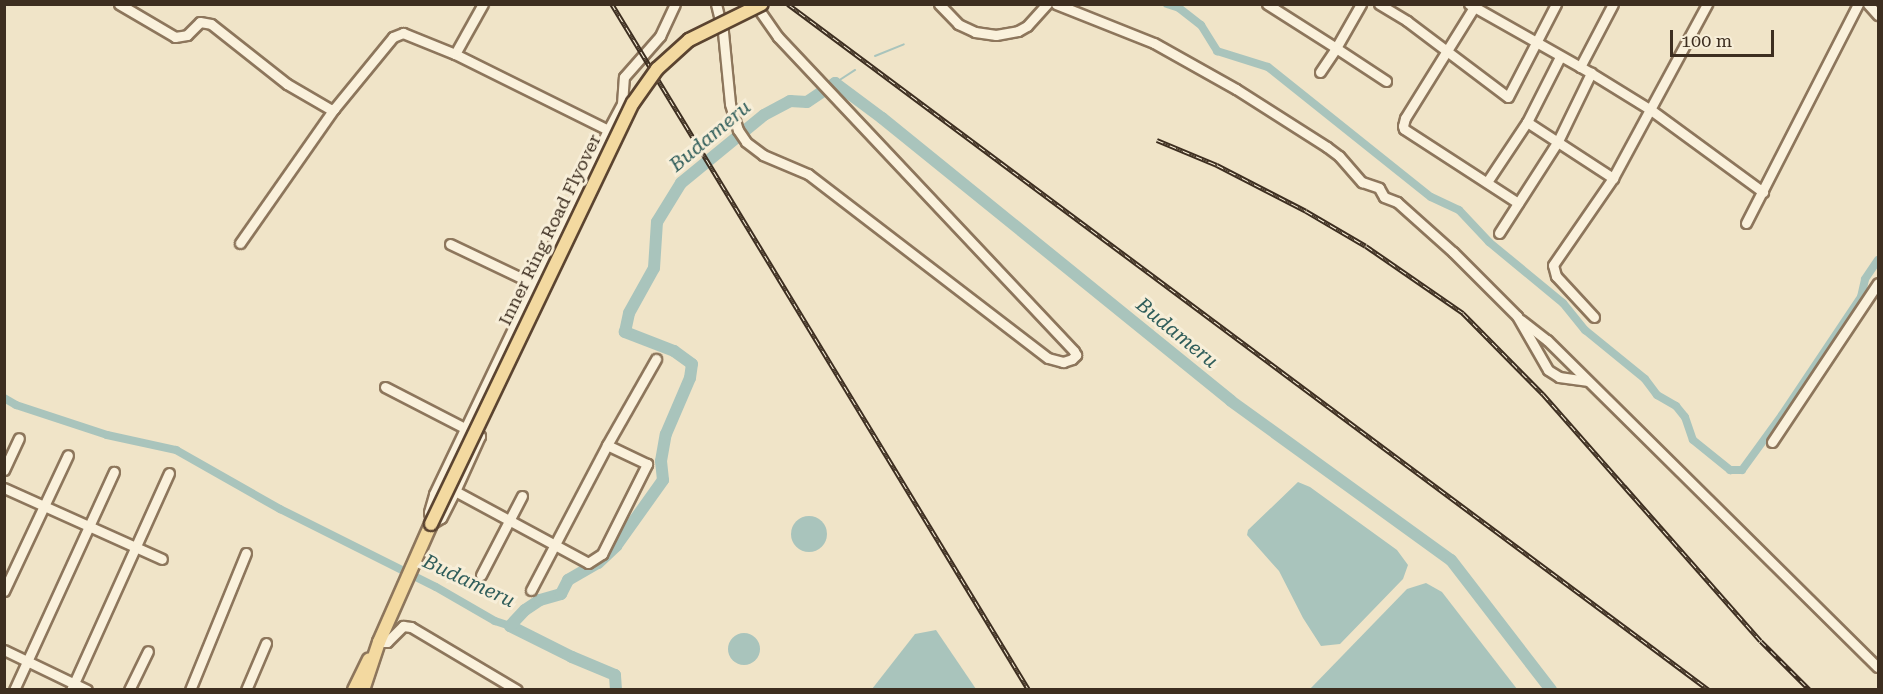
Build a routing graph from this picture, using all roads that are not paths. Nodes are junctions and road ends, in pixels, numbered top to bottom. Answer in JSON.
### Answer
{"nodes":[{"id":1,"x":119,"y":4,"type":"edge"},
{"id":2,"x":483,"y":4,"type":"edge"},
{"id":3,"x":675,"y":4,"type":"edge"},
{"id":4,"x":716,"y":4,"type":"edge"},
{"id":5,"x":939,"y":4,"type":"edge"},
{"id":6,"x":1047,"y":4,"type":"edge"},
{"id":7,"x":1056,"y":4,"type":"edge"},
{"id":8,"x":1268,"y":4,"type":"edge"},
{"id":9,"x":1361,"y":4,"type":"edge"},
{"id":10,"x":1379,"y":4,"type":"edge"},
{"id":11,"x":1556,"y":4,"type":"edge"},
{"id":12,"x":1613,"y":4,"type":"edge"},
{"id":13,"x":1707,"y":4,"type":"edge"},
{"id":14,"x":1858,"y":4,"type":"edge"},
{"id":15,"x":1868,"y":4,"type":"edge"},
{"id":16,"x":760,"y":5,"type":"edge"},
{"id":17,"x":1473,"y":6,"type":"edge"},
{"id":18,"x":1878,"y":15,"type":"edge"},
{"id":19,"x":1537,"y":44,"type":"junction"},
{"id":20,"x":1336,"y":48,"type":"junction"},
{"id":21,"x":1447,"y":53,"type":"junction"},
{"id":22,"x":455,"y":54,"type":"junction"},
{"id":23,"x":1560,"y":57,"type":"junction"},
{"id":24,"x":1580,"y":67,"type":"junction"},
{"id":25,"x":1320,"y":72,"type":"dead end"},
{"id":26,"x":1591,"y":73,"type":"junction"},
{"id":27,"x":1386,"y":81,"type":"dead end"},
{"id":28,"x":334,"y":108,"type":"junction"},
{"id":29,"x":1651,"y":111,"type":"junction"},
{"id":30,"x":1527,"y":122,"type":"junction"},
{"id":31,"x":608,"y":130,"type":"junction"},
{"id":32,"x":1558,"y":141,"type":"junction"},
{"id":33,"x":1613,"y":178,"type":"junction"},
{"id":34,"x":1487,"y":182,"type":"junction"},
{"id":35,"x":1763,"y":192,"type":"junction"},
{"id":36,"x":1518,"y":203,"type":"junction"},
{"id":37,"x":1746,"y":223,"type":"dead end"},
{"id":38,"x":1499,"y":233,"type":"dead end"},
{"id":39,"x":240,"y":243,"type":"dead end"},
{"id":40,"x":450,"y":244,"type":"dead end"},
{"id":41,"x":1878,"y":283,"type":"edge"},
{"id":42,"x":534,"y":284,"type":"junction"},
{"id":43,"x":1517,"y":316,"type":"junction"},
{"id":44,"x":1594,"y":317,"type":"dead end"},
{"id":45,"x":657,"y":359,"type":"dead end"},
{"id":46,"x":1587,"y":381,"type":"junction"},
{"id":47,"x":385,"y":387,"type":"dead end"},
{"id":48,"x":465,"y":429,"type":"junction"},
{"id":49,"x":19,"y":438,"type":"dead end"},
{"id":50,"x":1772,"y":442,"type":"dead end"},
{"id":51,"x":607,"y":445,"type":"junction"},
{"id":52,"x":68,"y":455,"type":"dead end"},
{"id":53,"x":4,"y":470,"type":"edge"},
{"id":54,"x":114,"y":472,"type":"dead end"},
{"id":55,"x":169,"y":473,"type":"dead end"},
{"id":56,"x":4,"y":488,"type":"edge"},
{"id":57,"x":455,"y":491,"type":"junction"},
{"id":58,"x":522,"y":496,"type":"dead end"},
{"id":59,"x":43,"y":507,"type":"junction"},
{"id":60,"x":509,"y":520,"type":"junction"},
{"id":61,"x":431,"y":524,"type":"junction"},
{"id":62,"x":90,"y":527,"type":"junction"},
{"id":63,"x":554,"y":543,"type":"junction"},
{"id":64,"x":135,"y":547,"type":"junction"},
{"id":65,"x":246,"y":553,"type":"dead end"},
{"id":66,"x":162,"y":559,"type":"dead end"},
{"id":67,"x":481,"y":575,"type":"dead end"},
{"id":68,"x":531,"y":590,"type":"dead end"},
{"id":69,"x":4,"y":591,"type":"edge"},
{"id":70,"x":379,"y":642,"type":"junction"},
{"id":71,"x":266,"y":643,"type":"dead end"},
{"id":72,"x":4,"y":650,"type":"edge"},
{"id":73,"x":148,"y":651,"type":"dead end"},
{"id":74,"x":29,"y":662,"type":"junction"},
{"id":75,"x":1878,"y":667,"type":"edge"},
{"id":76,"x":73,"y":687,"type":"edge"},
{"id":77,"x":14,"y":690,"type":"edge"},
{"id":78,"x":87,"y":690,"type":"edge"},
{"id":79,"x":129,"y":690,"type":"edge"},
{"id":80,"x":190,"y":690,"type":"edge"},
{"id":81,"x":246,"y":690,"type":"edge"},
{"id":82,"x":354,"y":690,"type":"edge"},
{"id":83,"x":363,"y":690,"type":"edge"},
{"id":84,"x":517,"y":690,"type":"edge"}],
"edges":[{"from":1,"to":28,"type":"street"},
{"from":2,"to":22,"type":"street"},
{"from":3,"to":31,"type":"street"},
{"from":4,"to":16,"type":"street"},
{"from":5,"to":6,"type":"street"},
{"from":7,"to":43,"type":"street"},
{"from":8,"to":20,"type":"street"},
{"from":9,"to":20,"type":"street"},
{"from":10,"to":21,"type":"street"},
{"from":11,"to":19,"type":"street"},
{"from":12,"to":24,"type":"street"},
{"from":13,"to":29,"type":"street"},
{"from":14,"to":35,"type":"street"},
{"from":15,"to":18,"type":"street"},
{"from":16,"to":61,"type":"main road","name":"Inner Ring Road Flyover","bridge":true},
{"from":17,"to":19,"type":"street"},
{"from":17,"to":21,"type":"street"},
{"from":19,"to":21,"type":"street"},
{"from":19,"to":23,"type":"street"},
{"from":20,"to":25,"type":"street"},
{"from":20,"to":27,"type":"street"},
{"from":21,"to":34,"type":"street"},
{"from":22,"to":28,"type":"street"},
{"from":22,"to":31,"type":"street"},
{"from":23,"to":24,"type":"street"},
{"from":23,"to":30,"type":"street"},
{"from":24,"to":26,"type":"street"},
{"from":26,"to":29,"type":"street"},
{"from":26,"to":32,"type":"street"},
{"from":28,"to":39,"type":"street"},
{"from":29,"to":33,"type":"street"},
{"from":29,"to":35,"type":"street"},
{"from":30,"to":32,"type":"street"},
{"from":30,"to":34,"type":"street"},
{"from":31,"to":42,"type":"street"},
{"from":32,"to":33,"type":"street"},
{"from":32,"to":36,"type":"street"},
{"from":33,"to":44,"type":"street"},
{"from":34,"to":36,"type":"street"},
{"from":35,"to":37,"type":"street"},
{"from":36,"to":38,"type":"street"},
{"from":40,"to":42,"type":"street"},
{"from":41,"to":50,"type":"street"},
{"from":42,"to":48,"type":"street"},
{"from":43,"to":46,"type":"street"},
{"from":43,"to":46,"type":"street"},
{"from":45,"to":51,"type":"street"},
{"from":46,"to":75,"type":"street"},
{"from":47,"to":48,"type":"street"},
{"from":48,"to":57,"type":"street"},
{"from":48,"to":61,"type":"street"},
{"from":49,"to":53,"type":"street"},
{"from":51,"to":63,"type":"street"},
{"from":51,"to":63,"type":"street"},
{"from":52,"to":59,"type":"street"},
{"from":54,"to":62,"type":"street"},
{"from":55,"to":64,"type":"street"},
{"from":56,"to":59,"type":"street"},
{"from":57,"to":60,"type":"street"},
{"from":57,"to":61,"type":"street"},
{"from":58,"to":60,"type":"street"},
{"from":59,"to":62,"type":"street"},
{"from":59,"to":69,"type":"street"},
{"from":60,"to":63,"type":"street"},
{"from":60,"to":67,"type":"street"},
{"from":61,"to":70,"type":"main road","name":"Inner Ring Road Flyover"},
{"from":62,"to":64,"type":"street"},
{"from":62,"to":74,"type":"street"},
{"from":63,"to":68,"type":"street"},
{"from":64,"to":66,"type":"street"},
{"from":64,"to":76,"type":"street"},
{"from":65,"to":80,"type":"street"},
{"from":70,"to":82,"type":"main road"},
{"from":70,"to":83,"type":"main road"},
{"from":70,"to":84,"type":"street"},
{"from":71,"to":81,"type":"street"},
{"from":72,"to":74,"type":"street"},
{"from":73,"to":79,"type":"street"},
{"from":74,"to":76,"type":"street"},
{"from":74,"to":77,"type":"street"},
{"from":76,"to":78,"type":"street"}]}
